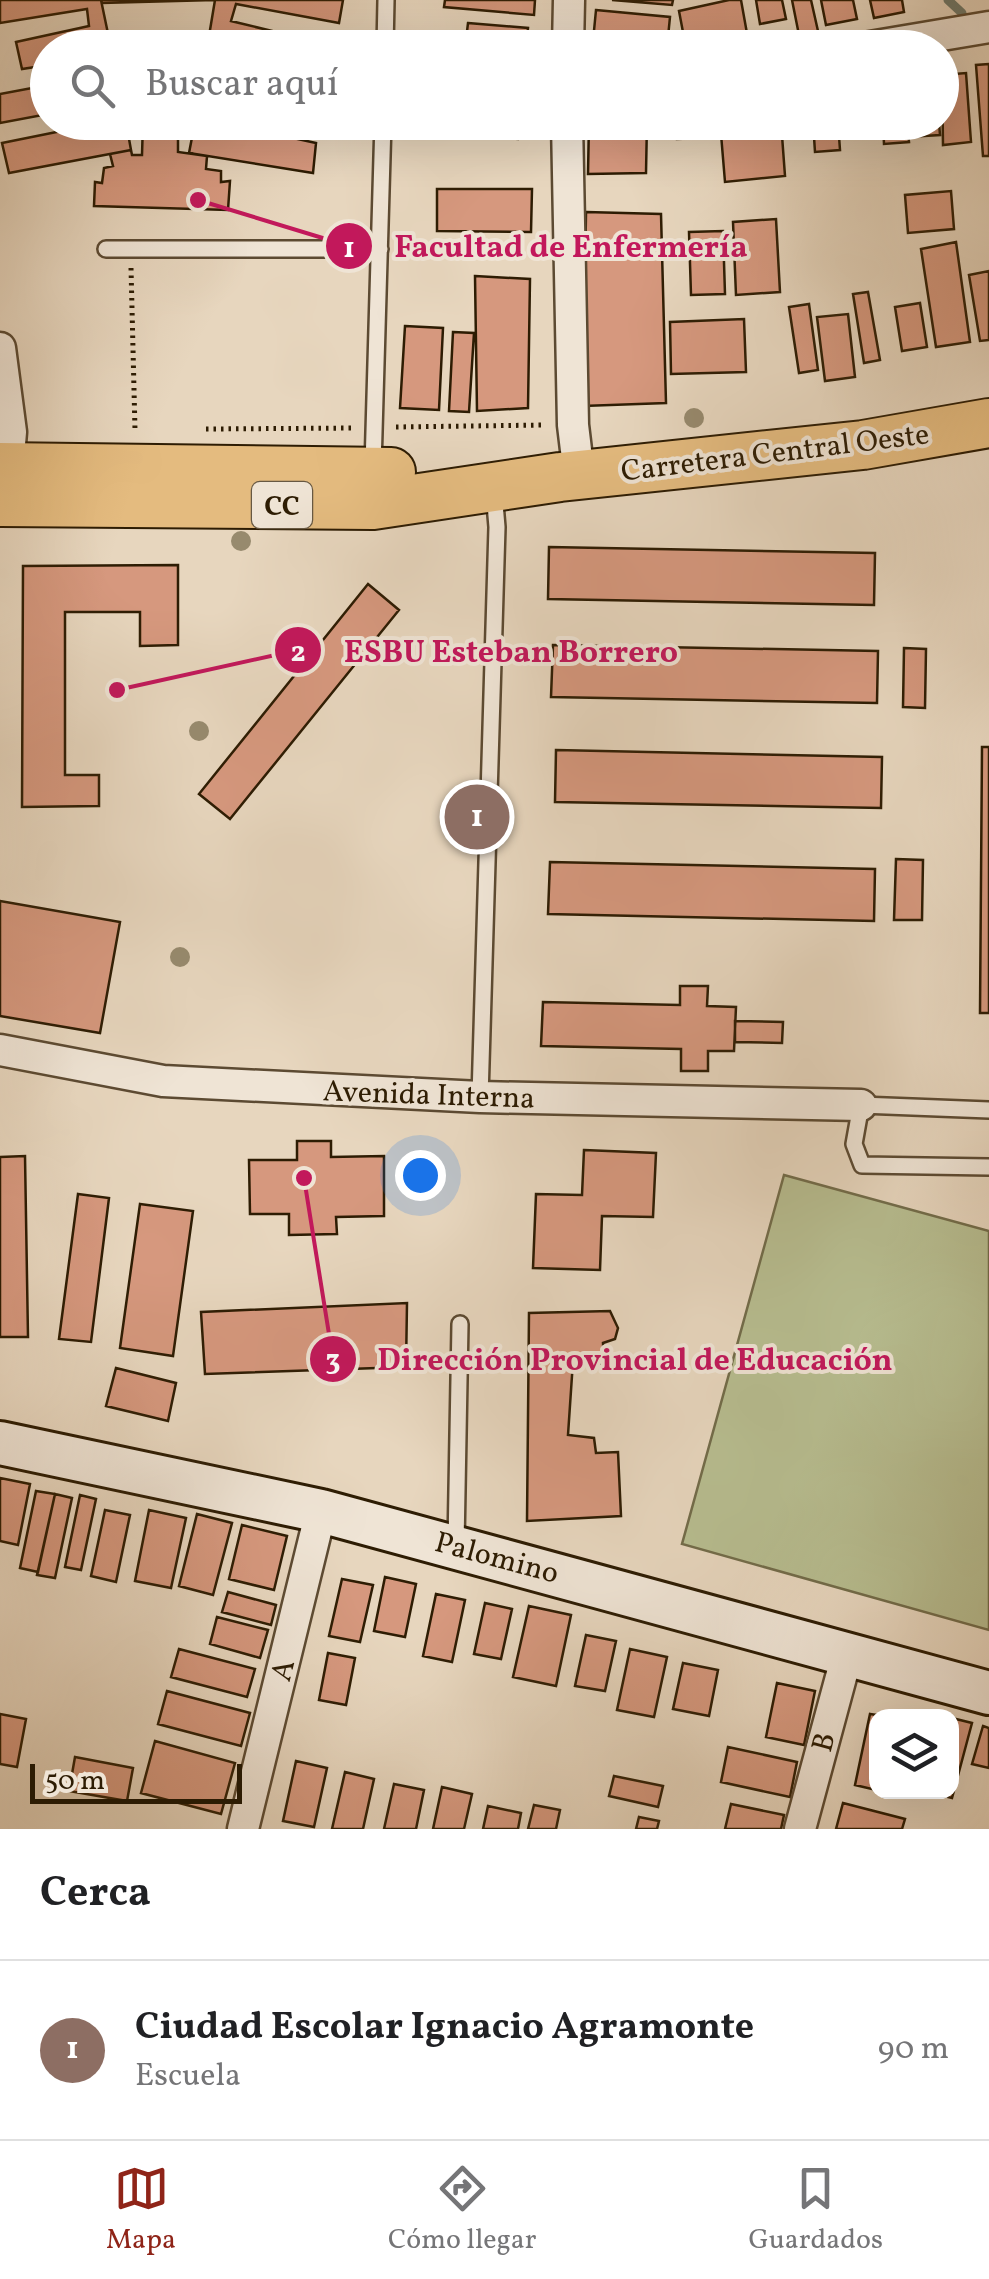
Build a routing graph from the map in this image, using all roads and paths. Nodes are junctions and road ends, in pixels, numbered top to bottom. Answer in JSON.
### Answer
{"nodes":[{"id":1,"x":386,"y":0,"type":"edge"},
{"id":2,"x":569,"y":0,"type":"edge"},
{"id":3,"x":989,"y":27,"type":"edge"},
{"id":4,"x":385,"y":30,"type":"edge"},
{"id":5,"x":568,"y":30,"type":"edge"},
{"id":6,"x":959,"y":32,"type":"edge"},
{"id":7,"x":383,"y":140,"type":"edge"},
{"id":8,"x":567,"y":140,"type":"edge"},
{"id":9,"x":106,"y":249,"type":"dead end"},
{"id":10,"x":130,"y":249,"type":"junction"},
{"id":11,"x":380,"y":249,"type":"junction"},
{"id":12,"x":0,"y":348,"type":"edge"},
{"id":13,"x":989,"y":424,"type":"edge"},
{"id":14,"x":573,"y":425,"type":"junction"},
{"id":15,"x":190,"y":429,"type":"dead end"},
{"id":16,"x":135,"y":430,"type":"dead end"},
{"id":17,"x":374,"y":468,"type":"junction"},
{"id":18,"x":570,"y":476,"type":"junction"},
{"id":19,"x":494,"y":481,"type":"junction"},
{"id":20,"x":2,"y":491,"type":"edge"},
{"id":21,"x":0,"y":1050,"type":"edge"},
{"id":22,"x":480,"y":1097,"type":"junction"},
{"id":23,"x":861,"y":1106,"type":"junction"},
{"id":24,"x":989,"y":1110,"type":"edge"},
{"id":25,"x":989,"y":1167,"type":"edge"},
{"id":26,"x":460,"y":1324,"type":"dead end"},
{"id":27,"x":0,"y":1443,"type":"edge"},
{"id":28,"x":321,"y":1510,"type":"junction"},
{"id":29,"x":456,"y":1545,"type":"junction"},
{"id":30,"x":847,"y":1654,"type":"junction"},
{"id":31,"x":989,"y":1693,"type":"edge"},
{"id":32,"x":243,"y":1829,"type":"edge"},
{"id":33,"x":800,"y":1829,"type":"edge"}],
"edges":[{"from":1,"to":4,"type":"lane"},
{"from":2,"to":5,"type":"street"},
{"from":3,"to":6,"type":"street"},
{"from":7,"to":11,"type":"lane"},
{"from":8,"to":14,"type":"street"},
{"from":9,"to":10,"type":"lane"},
{"from":10,"to":11,"type":"lane"},
{"from":10,"to":16,"type":"path"},
{"from":11,"to":17,"type":"lane"},
{"from":12,"to":20,"type":"street"},
{"from":13,"to":18,"type":"main road","name":"Carretera Central Oeste","number":"CC"},
{"from":14,"to":17,"type":"path"},
{"from":14,"to":18,"type":"street"},
{"from":15,"to":17,"type":"path"},
{"from":17,"to":19,"type":"main road","name":"Carretera Central Oeste","number":"CC"},
{"from":17,"to":20,"type":"main road","name":"Carretera Central Oeste","number":"CC"},
{"from":18,"to":19,"type":"main road","name":"Carretera Central Oeste","number":"CC"},
{"from":19,"to":22,"type":"lane"},
{"from":21,"to":22,"type":"street","name":"Avenida Interna"},
{"from":22,"to":23,"type":"street","name":"Avenida Interna"},
{"from":23,"to":24,"type":"lane"},
{"from":23,"to":25,"type":"lane"},
{"from":26,"to":29,"type":"lane"},
{"from":27,"to":28,"type":"street","name":"Palomino"},
{"from":28,"to":29,"type":"street","name":"Palomino"},
{"from":28,"to":32,"type":"street","name":"A"},
{"from":29,"to":30,"type":"street","name":"Palomino"},
{"from":30,"to":31,"type":"street","name":"Palomino"},
{"from":30,"to":33,"type":"street","name":"B"}]}
